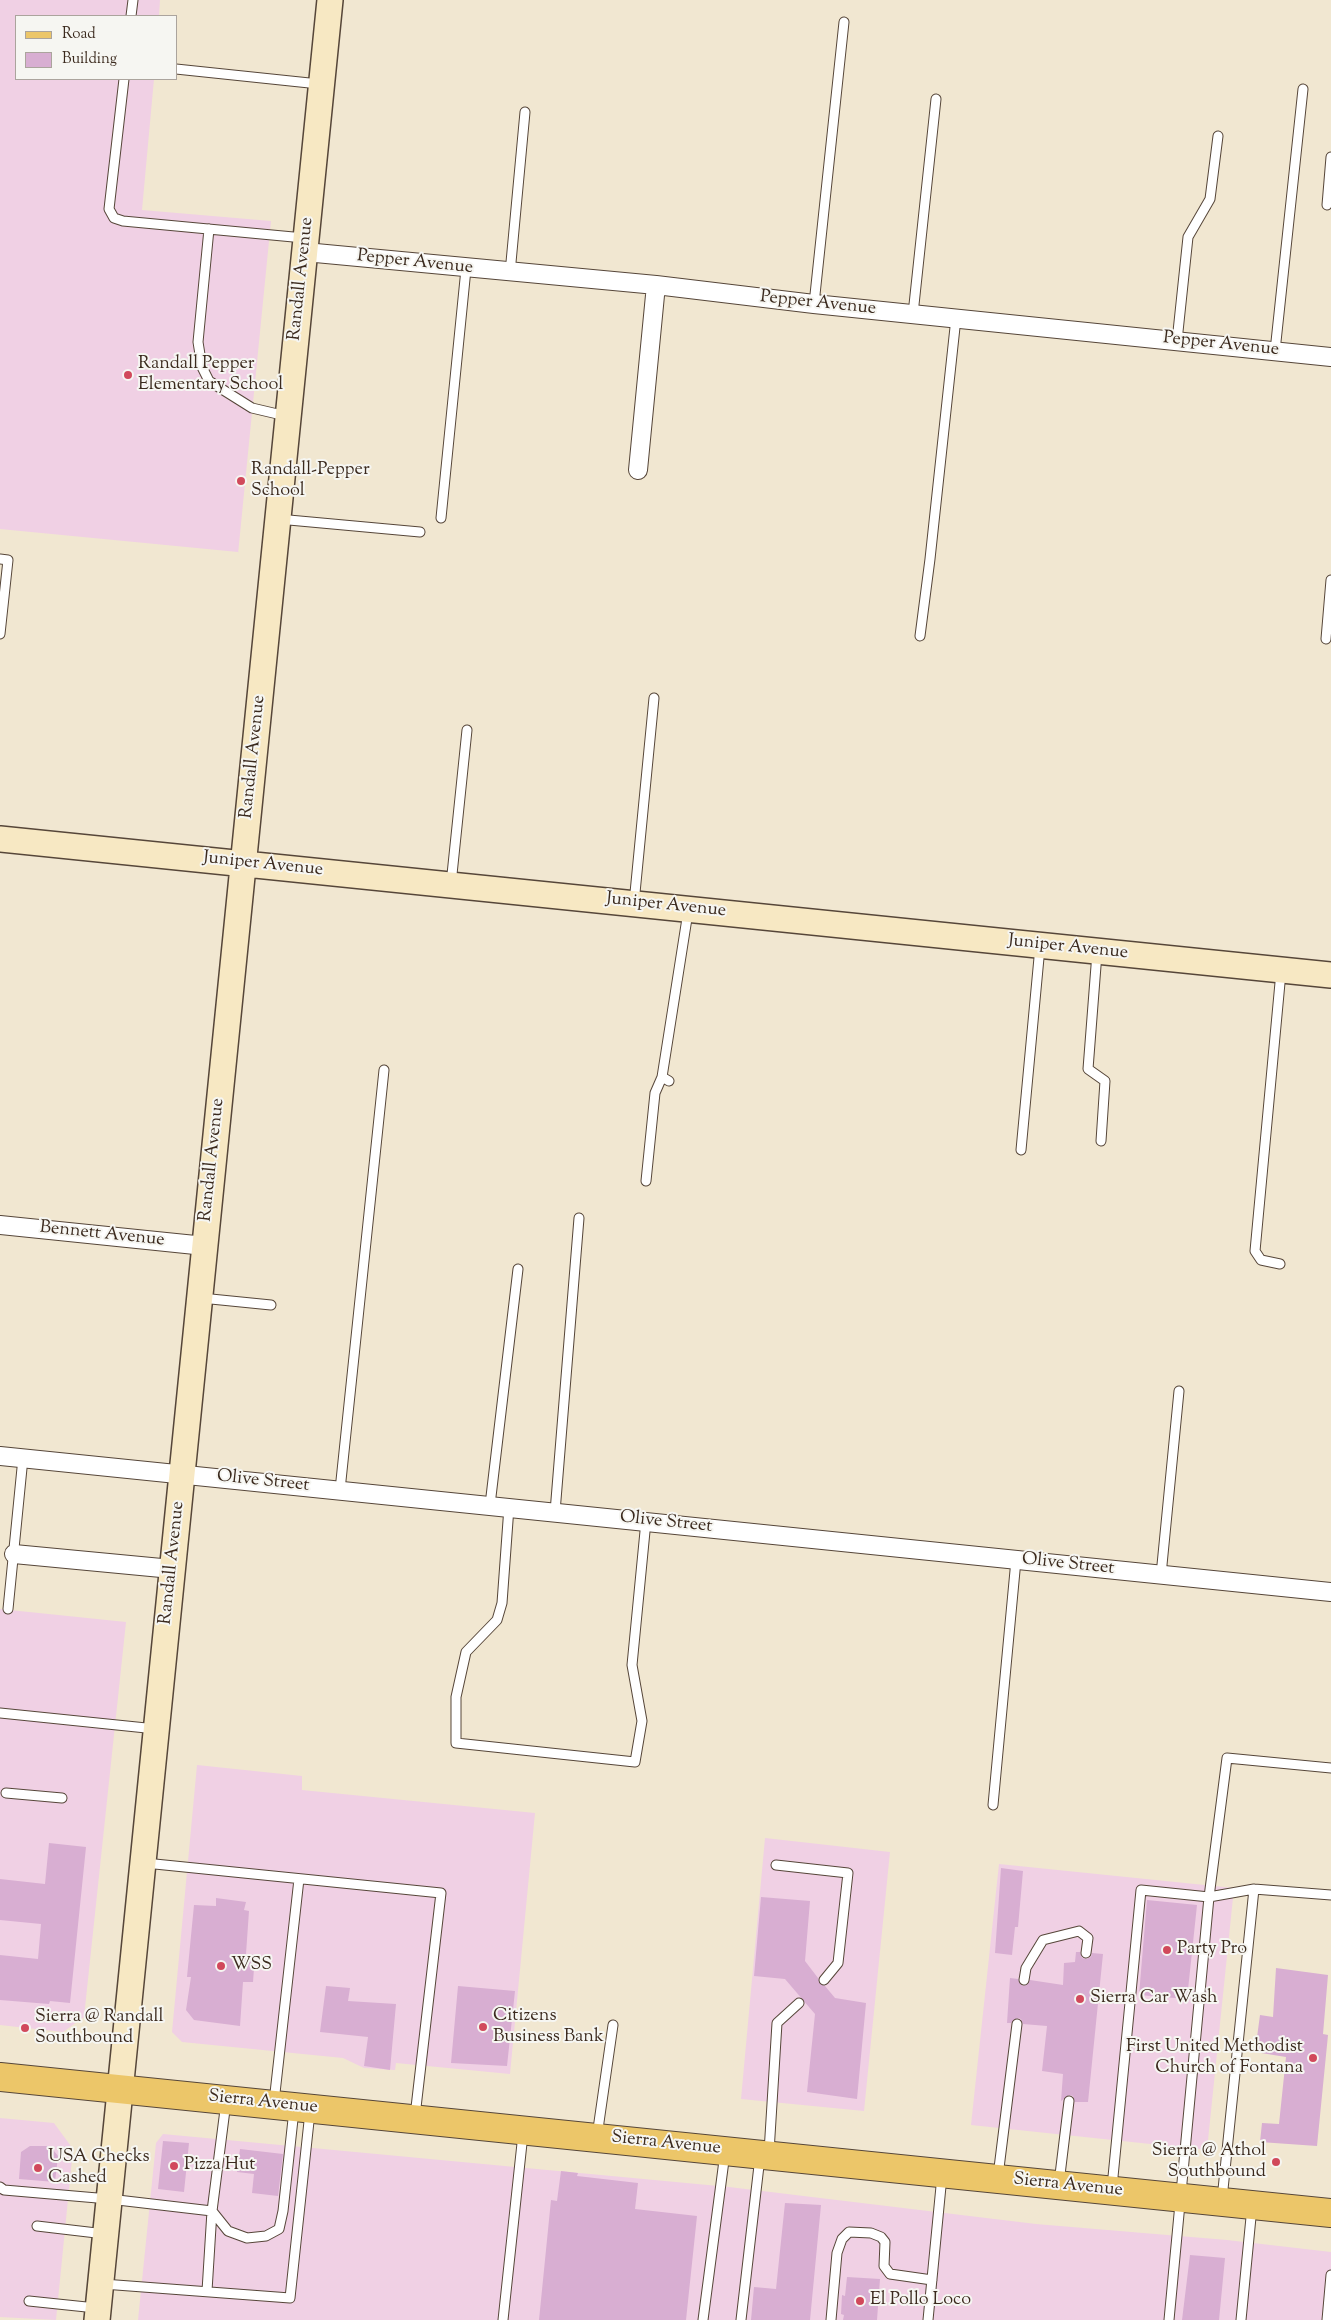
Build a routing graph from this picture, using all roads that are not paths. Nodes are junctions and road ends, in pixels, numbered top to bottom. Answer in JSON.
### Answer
{"nodes":[{"id":1,"x":133,"y":0,"type":"edge"},
{"id":2,"x":330,"y":0,"type":"edge"},
{"id":3,"x":131,"y":15,"type":"edge"},
{"id":4,"x":844,"y":22,"type":"dead end"},
{"id":5,"x":178,"y":69,"type":"edge"},
{"id":6,"x":124,"y":80,"type":"edge"},
{"id":7,"x":322,"y":84,"type":"junction"},
{"id":8,"x":1304,"y":89,"type":"dead end"},
{"id":9,"x":936,"y":99,"type":"dead end"},
{"id":10,"x":525,"y":112,"type":"dead end"},
{"id":11,"x":1218,"y":136,"type":"dead end"},
{"id":12,"x":1331,"y":157,"type":"edge"},
{"id":13,"x":1327,"y":205,"type":"dead end"},
{"id":14,"x":209,"y":229,"type":"junction"},
{"id":15,"x":306,"y":245,"type":"junction"},
{"id":16,"x":466,"y":268,"type":"junction"},
{"id":17,"x":510,"y":273,"type":"junction"},
{"id":18,"x":656,"y":285,"type":"junction"},
{"id":19,"x":814,"y":304,"type":"junction"},
{"id":20,"x":914,"y":314,"type":"junction"},
{"id":21,"x":956,"y":318,"type":"junction"},
{"id":22,"x":1177,"y":341,"type":"junction"},
{"id":23,"x":1274,"y":351,"type":"junction"},
{"id":24,"x":1331,"y":357,"type":"edge"},
{"id":25,"x":288,"y":417,"type":"junction"},
{"id":26,"x":638,"y":470,"type":"dead end"},
{"id":27,"x":441,"y":518,"type":"dead end"},
{"id":28,"x":278,"y":519,"type":"junction"},
{"id":29,"x":420,"y":532,"type":"dead end"},
{"id":30,"x":0,"y":559,"type":"edge"},
{"id":31,"x":1331,"y":580,"type":"edge"},
{"id":32,"x":0,"y":634,"type":"edge"},
{"id":33,"x":920,"y":636,"type":"dead end"},
{"id":34,"x":1326,"y":639,"type":"dead end"},
{"id":35,"x":654,"y":698,"type":"dead end"},
{"id":36,"x":467,"y":730,"type":"dead end"},
{"id":37,"x":0,"y":839,"type":"edge"},
{"id":38,"x":243,"y":863,"type":"junction"},
{"id":39,"x":451,"y":884,"type":"junction"},
{"id":40,"x":634,"y":903,"type":"junction"},
{"id":41,"x":689,"y":909,"type":"junction"},
{"id":42,"x":1040,"y":945,"type":"junction"},
{"id":43,"x":1098,"y":951,"type":"junction"},
{"id":44,"x":1281,"y":970,"type":"junction"},
{"id":45,"x":1331,"y":975,"type":"edge"},
{"id":46,"x":384,"y":1070,"type":"dead end"},
{"id":47,"x":1101,"y":1141,"type":"dead end"},
{"id":48,"x":1021,"y":1150,"type":"dead end"},
{"id":49,"x":646,"y":1181,"type":"dead end"},
{"id":50,"x":579,"y":1218,"type":"dead end"},
{"id":51,"x":0,"y":1225,"type":"edge"},
{"id":52,"x":204,"y":1246,"type":"junction"},
{"id":53,"x":1280,"y":1264,"type":"dead end"},
{"id":54,"x":518,"y":1270,"type":"dead end"},
{"id":55,"x":199,"y":1298,"type":"junction"},
{"id":56,"x":271,"y":1305,"type":"dead end"},
{"id":57,"x":1180,"y":1391,"type":"dead end"},
{"id":58,"x":0,"y":1456,"type":"edge"},
{"id":59,"x":23,"y":1458,"type":"junction"},
{"id":60,"x":182,"y":1474,"type":"junction"},
{"id":61,"x":340,"y":1490,"type":"junction"},
{"id":62,"x":490,"y":1505,"type":"junction"},
{"id":63,"x":509,"y":1507,"type":"junction"},
{"id":64,"x":555,"y":1512,"type":"junction"},
{"id":65,"x":646,"y":1522,"type":"junction"},
{"id":66,"x":14,"y":1554,"type":"junction"},
{"id":67,"x":1016,"y":1560,"type":"junction"},
{"id":68,"x":172,"y":1569,"type":"junction"},
{"id":69,"x":1161,"y":1575,"type":"junction"},
{"id":70,"x":1331,"y":1592,"type":"edge"},
{"id":71,"x":8,"y":1609,"type":"dead end"},
{"id":72,"x":0,"y":1713,"type":"edge"},
{"id":73,"x":156,"y":1728,"type":"junction"},
{"id":74,"x":1331,"y":1768,"type":"edge"},
{"id":75,"x":6,"y":1793,"type":"dead end"},
{"id":76,"x":62,"y":1798,"type":"dead end"},
{"id":77,"x":993,"y":1806,"type":"dead end"},
{"id":78,"x":143,"y":1863,"type":"junction"},
{"id":79,"x":776,"y":1865,"type":"dead end"},
{"id":80,"x":299,"y":1879,"type":"junction"},
{"id":81,"x":1254,"y":1889,"type":"junction"},
{"id":82,"x":1331,"y":1895,"type":"edge"},
{"id":83,"x":1209,"y":1897,"type":"junction"},
{"id":84,"x":1086,"y":1953,"type":"dead end"},
{"id":85,"x":824,"y":1980,"type":"dead end"},
{"id":86,"x":1024,"y":1980,"type":"dead end"},
{"id":87,"x":799,"y":2002,"type":"dead end"},
{"id":88,"x":1017,"y":2024,"type":"dead end"},
{"id":89,"x":612,"y":2025,"type":"dead end"},
{"id":90,"x":0,"y":2077,"type":"edge"},
{"id":91,"x":120,"y":2089,"type":"junction"},
{"id":92,"x":226,"y":2099,"type":"junction"},
{"id":93,"x":1069,"y":2102,"type":"dead end"},
{"id":94,"x":293,"y":2106,"type":"junction"},
{"id":95,"x":415,"y":2119,"type":"junction"},
{"id":96,"x":524,"y":2130,"type":"junction"},
{"id":97,"x":597,"y":2137,"type":"junction"},
{"id":98,"x":725,"y":2150,"type":"junction"},
{"id":99,"x":764,"y":2154,"type":"junction"},
{"id":100,"x":942,"y":2173,"type":"junction"},
{"id":101,"x":998,"y":2178,"type":"junction"},
{"id":102,"x":1059,"y":2185,"type":"junction"},
{"id":103,"x":0,"y":2187,"type":"edge"},
{"id":104,"x":1112,"y":2190,"type":"junction"},
{"id":105,"x":1181,"y":2197,"type":"junction"},
{"id":106,"x":109,"y":2199,"type":"junction"},
{"id":107,"x":1222,"y":2202,"type":"junction"},
{"id":108,"x":1253,"y":2205,"type":"junction"},
{"id":109,"x":212,"y":2211,"type":"junction"},
{"id":110,"x":1331,"y":2213,"type":"edge"},
{"id":111,"x":38,"y":2226,"type":"dead end"},
{"id":112,"x":105,"y":2234,"type":"junction"},
{"id":113,"x":1331,"y":2275,"type":"edge"},
{"id":114,"x":932,"y":2280,"type":"junction"},
{"id":115,"x":207,"y":2291,"type":"junction"},
{"id":116,"x":29,"y":2301,"type":"dead end"},
{"id":117,"x":98,"y":2304,"type":"edge"},
{"id":118,"x":503,"y":2320,"type":"edge"},
{"id":119,"x":703,"y":2320,"type":"edge"},
{"id":120,"x":741,"y":2320,"type":"edge"},
{"id":121,"x":831,"y":2320,"type":"edge"},
{"id":122,"x":928,"y":2320,"type":"edge"},
{"id":123,"x":1170,"y":2320,"type":"edge"},
{"id":124,"x":1241,"y":2320,"type":"edge"},
{"id":125,"x":1327,"y":2320,"type":"edge"}],
"edges":[{"from":1,"to":3,"type":"lane"},
{"from":2,"to":7,"type":"street","name":"Randall Avenue"},
{"from":4,"to":19,"type":"lane"},
{"from":5,"to":7,"type":"lane"},
{"from":6,"to":14,"type":"lane"},
{"from":7,"to":15,"type":"street","name":"Randall Avenue"},
{"from":8,"to":23,"type":"lane"},
{"from":9,"to":20,"type":"lane"},
{"from":10,"to":17,"type":"lane"},
{"from":11,"to":22,"type":"lane"},
{"from":12,"to":13,"type":"lane"},
{"from":14,"to":15,"type":"lane"},
{"from":14,"to":25,"type":"lane"},
{"from":15,"to":16,"type":"street","name":"Pepper Avenue"},
{"from":15,"to":25,"type":"street","name":"Randall Avenue"},
{"from":16,"to":17,"type":"street","name":"Pepper Avenue"},
{"from":16,"to":27,"type":"lane"},
{"from":17,"to":18,"type":"street","name":"Pepper Avenue"},
{"from":18,"to":19,"type":"street","name":"Pepper Avenue"},
{"from":18,"to":26,"type":"street"},
{"from":19,"to":20,"type":"street","name":"Pepper Avenue"},
{"from":20,"to":21,"type":"street","name":"Pepper Avenue"},
{"from":21,"to":22,"type":"street","name":"Pepper Avenue"},
{"from":21,"to":33,"type":"lane"},
{"from":22,"to":23,"type":"street","name":"Pepper Avenue"},
{"from":23,"to":24,"type":"street","name":"Pepper Avenue"},
{"from":25,"to":28,"type":"street","name":"Randall Avenue"},
{"from":28,"to":29,"type":"lane"},
{"from":28,"to":38,"type":"street","name":"Randall Avenue"},
{"from":30,"to":32,"type":"lane"},
{"from":31,"to":34,"type":"lane"},
{"from":35,"to":40,"type":"lane"},
{"from":36,"to":39,"type":"lane"},
{"from":37,"to":38,"type":"street","name":"Juniper Avenue"},
{"from":38,"to":39,"type":"street","name":"Juniper Avenue"},
{"from":38,"to":52,"type":"street","name":"Randall Avenue"},
{"from":39,"to":40,"type":"street","name":"Juniper Avenue"},
{"from":40,"to":41,"type":"street","name":"Juniper Avenue"},
{"from":41,"to":42,"type":"street","name":"Juniper Avenue"},
{"from":41,"to":49,"type":"lane"},
{"from":42,"to":43,"type":"street","name":"Juniper Avenue"},
{"from":42,"to":48,"type":"lane"},
{"from":43,"to":44,"type":"street","name":"Juniper Avenue"},
{"from":43,"to":47,"type":"lane"},
{"from":44,"to":45,"type":"street","name":"Juniper Avenue"},
{"from":44,"to":53,"type":"lane"},
{"from":46,"to":61,"type":"lane"},
{"from":50,"to":64,"type":"lane"},
{"from":51,"to":52,"type":"street","name":"Bennett Avenue"},
{"from":52,"to":55,"type":"street","name":"Randall Avenue"},
{"from":54,"to":62,"type":"lane"},
{"from":55,"to":56,"type":"lane"},
{"from":55,"to":60,"type":"street","name":"Randall Avenue"},
{"from":57,"to":69,"type":"lane"},
{"from":58,"to":59,"type":"street","name":"Olive Street"},
{"from":59,"to":60,"type":"street","name":"Olive Street"},
{"from":59,"to":66,"type":"lane"},
{"from":60,"to":61,"type":"street","name":"Olive Street"},
{"from":60,"to":68,"type":"street","name":"Randall Avenue"},
{"from":61,"to":62,"type":"street","name":"Olive Street"},
{"from":62,"to":63,"type":"street","name":"Olive Street"},
{"from":63,"to":64,"type":"street","name":"Olive Street"},
{"from":63,"to":65,"type":"lane"},
{"from":64,"to":65,"type":"street","name":"Olive Street"},
{"from":65,"to":67,"type":"street","name":"Olive Street"},
{"from":66,"to":68,"type":"street"},
{"from":66,"to":71,"type":"lane"},
{"from":67,"to":69,"type":"street","name":"Olive Street"},
{"from":67,"to":77,"type":"lane"},
{"from":68,"to":73,"type":"street","name":"Randall Avenue"},
{"from":69,"to":70,"type":"street","name":"Olive Street"},
{"from":72,"to":73,"type":"lane"},
{"from":73,"to":78,"type":"street","name":"Randall Avenue"},
{"from":74,"to":83,"type":"lane"},
{"from":75,"to":76,"type":"lane"},
{"from":78,"to":80,"type":"lane"},
{"from":78,"to":91,"type":"street","name":"Randall Avenue"},
{"from":79,"to":85,"type":"lane"},
{"from":80,"to":94,"type":"lane"},
{"from":80,"to":95,"type":"lane"},
{"from":81,"to":82,"type":"lane"},
{"from":81,"to":83,"type":"lane"},
{"from":81,"to":107,"type":"lane"},
{"from":83,"to":104,"type":"lane"},
{"from":83,"to":105,"type":"lane"},
{"from":84,"to":86,"type":"lane"},
{"from":87,"to":99,"type":"lane"},
{"from":88,"to":101,"type":"lane"},
{"from":89,"to":97,"type":"lane"},
{"from":90,"to":91,"type":"main road","name":"Sierra Avenue"},
{"from":91,"to":92,"type":"main road","name":"Sierra Avenue"},
{"from":91,"to":106,"type":"street","name":"Randall Avenue"},
{"from":92,"to":94,"type":"main road","name":"Sierra Avenue"},
{"from":92,"to":109,"type":"lane"},
{"from":93,"to":102,"type":"lane"},
{"from":94,"to":95,"type":"main road","name":"Sierra Avenue"},
{"from":94,"to":109,"type":"lane"},
{"from":94,"to":115,"type":"lane"},
{"from":95,"to":96,"type":"main road","name":"Sierra Avenue"},
{"from":96,"to":97,"type":"main road","name":"Sierra Avenue"},
{"from":96,"to":118,"type":"lane"},
{"from":97,"to":98,"type":"main road","name":"Sierra Avenue"},
{"from":98,"to":99,"type":"main road","name":"Sierra Avenue"},
{"from":98,"to":119,"type":"lane"},
{"from":99,"to":100,"type":"main road","name":"Sierra Avenue"},
{"from":99,"to":120,"type":"lane"},
{"from":100,"to":101,"type":"main road","name":"Sierra Avenue"},
{"from":100,"to":114,"type":"lane"},
{"from":101,"to":102,"type":"main road","name":"Sierra Avenue"},
{"from":102,"to":104,"type":"main road","name":"Sierra Avenue"},
{"from":103,"to":106,"type":"lane"},
{"from":104,"to":105,"type":"main road","name":"Sierra Avenue"},
{"from":105,"to":107,"type":"main road","name":"Sierra Avenue"},
{"from":105,"to":123,"type":"lane"},
{"from":106,"to":109,"type":"lane"},
{"from":106,"to":112,"type":"street","name":"Randall Avenue"},
{"from":107,"to":108,"type":"main road","name":"Sierra Avenue"},
{"from":108,"to":110,"type":"main road","name":"Sierra Avenue"},
{"from":108,"to":124,"type":"lane"},
{"from":109,"to":115,"type":"lane"},
{"from":111,"to":112,"type":"lane"},
{"from":112,"to":117,"type":"street","name":"Randall Avenue"},
{"from":113,"to":125,"type":"lane"},
{"from":114,"to":121,"type":"lane"},
{"from":114,"to":122,"type":"lane"},
{"from":115,"to":117,"type":"lane"},
{"from":116,"to":117,"type":"lane"}]}
